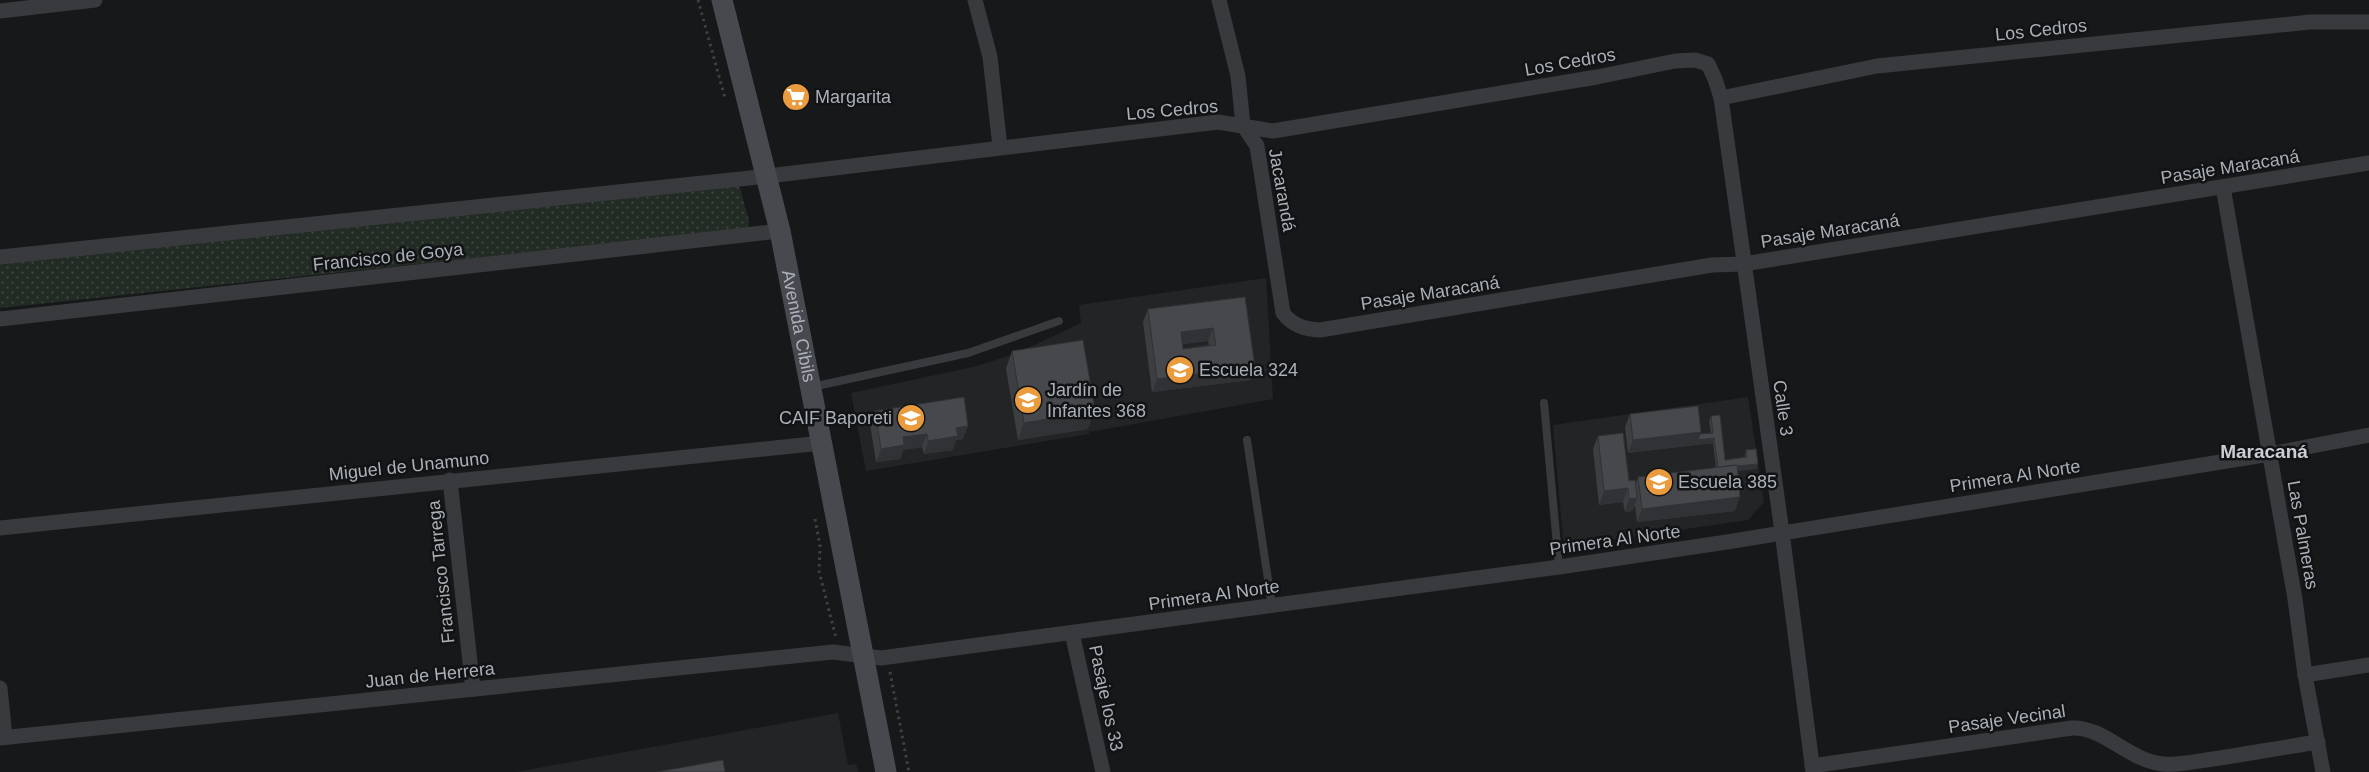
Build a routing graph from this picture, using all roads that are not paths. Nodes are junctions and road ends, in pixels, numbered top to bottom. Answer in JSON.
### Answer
{"nodes":[{"id":1,"x":95,"y":0,"type":"edge"},
{"id":2,"x":722,"y":0,"type":"edge"},
{"id":3,"x":975,"y":0,"type":"edge"},
{"id":4,"x":1218,"y":0,"type":"edge"},
{"id":5,"x":0,"y":11,"type":"edge"},
{"id":6,"x":2369,"y":22,"type":"edge"},
{"id":7,"x":1696,"y":60,"type":"joint"},
{"id":8,"x":1720,"y":98,"type":"junction"},
{"id":9,"x":1243,"y":125,"type":"junction"},
{"id":10,"x":1000,"y":148,"type":"junction"},
{"id":11,"x":2369,"y":163,"type":"edge"},
{"id":12,"x":768,"y":176,"type":"junction"},
{"id":13,"x":2223,"y":187,"type":"junction"},
{"id":14,"x":780,"y":231,"type":"junction"},
{"id":15,"x":0,"y":257,"type":"edge"},
{"id":16,"x":1743,"y":264,"type":"junction"},
{"id":17,"x":0,"y":319,"type":"edge"},
{"id":18,"x":1059,"y":321,"type":"dead end"},
{"id":19,"x":1297,"y":325,"type":"joint"},
{"id":20,"x":812,"y":387,"type":"junction"},
{"id":21,"x":1544,"y":402,"type":"dead end"},
{"id":22,"x":2369,"y":435,"type":"edge"},
{"id":23,"x":1247,"y":440,"type":"dead end"},
{"id":24,"x":822,"y":443,"type":"junction"},
{"id":25,"x":2270,"y":454,"type":"junction"},
{"id":26,"x":450,"y":480,"type":"junction"},
{"id":27,"x":0,"y":528,"type":"edge"},
{"id":28,"x":1782,"y":532,"type":"junction"},
{"id":29,"x":1559,"y":567,"type":"junction"},
{"id":30,"x":1272,"y":606,"type":"junction"},
{"id":31,"x":1072,"y":632,"type":"junction"},
{"id":32,"x":864,"y":655,"type":"junction"},
{"id":33,"x":2369,"y":665,"type":"edge"},
{"id":34,"x":2305,"y":675,"type":"junction"},
{"id":35,"x":0,"y":688,"type":"edge"},
{"id":36,"x":473,"y":689,"type":"junction"},
{"id":37,"x":2,"y":737,"type":"edge"},
{"id":38,"x":2318,"y":742,"type":"junction"},
{"id":39,"x":1813,"y":769,"type":"edge"},
{"id":40,"x":886,"y":772,"type":"edge"},
{"id":41,"x":1103,"y":772,"type":"edge"},
{"id":42,"x":2323,"y":772,"type":"edge"}],
"edges":[{"from":1,"to":5,"type":"street"},
{"from":2,"to":12,"type":"street","name":"Avenida Cibils"},
{"from":3,"to":10,"type":"street"},
{"from":4,"to":9,"type":"street","name":"Jacarandá"},
{"from":6,"to":8,"type":"street","name":"Los Cedros"},
{"from":7,"to":8,"type":"street","name":"Calle 3"},
{"from":7,"to":9,"type":"street","name":"Los Cedros"},
{"from":8,"to":16,"type":"street","name":"Calle 3"},
{"from":9,"to":10,"type":"street","name":"Los Cedros"},
{"from":9,"to":19,"type":"street","name":"Jacarandá"},
{"from":10,"to":12,"type":"street","name":"Los Cedros"},
{"from":11,"to":13,"type":"street","name":"Pasaje Maracaná"},
{"from":12,"to":14,"type":"street","name":"Avenida Cibils"},
{"from":12,"to":15,"type":"street"},
{"from":13,"to":16,"type":"street","name":"Pasaje Maracaná"},
{"from":13,"to":25,"type":"street","name":"Las Palmeras"},
{"from":14,"to":17,"type":"street","name":"Francisco de Goya"},
{"from":14,"to":20,"type":"street","name":"Avenida Cibils"},
{"from":16,"to":19,"type":"street","name":"Pasaje Maracaná"},
{"from":16,"to":28,"type":"street","name":"Calle 3"},
{"from":18,"to":20,"type":"lane"},
{"from":20,"to":24,"type":"street","name":"Avenida Cibils"},
{"from":21,"to":29,"type":"lane"},
{"from":22,"to":25,"type":"street","name":"Primera Al Norte"},
{"from":23,"to":30,"type":"lane"},
{"from":24,"to":26,"type":"street","name":"Miguel de Unamuno"},
{"from":24,"to":32,"type":"street","name":"Avenida Cibils"},
{"from":25,"to":28,"type":"street","name":"Primera Al Norte"},
{"from":25,"to":34,"type":"street","name":"Las Palmeras"},
{"from":26,"to":27,"type":"street","name":"Miguel de Unamuno"},
{"from":26,"to":36,"type":"street","name":"Francisco Tarrega"},
{"from":28,"to":29,"type":"street","name":"Primera Al Norte"},
{"from":28,"to":39,"type":"street","name":"Calle 3"},
{"from":29,"to":30,"type":"street","name":"Primera Al Norte"},
{"from":30,"to":31,"type":"street","name":"Primera Al Norte"},
{"from":31,"to":32,"type":"street","name":"Primera Al Norte"},
{"from":31,"to":41,"type":"street","name":"Pasaje los 33"},
{"from":32,"to":36,"type":"street","name":"Juan de Herrera"},
{"from":32,"to":40,"type":"street","name":"Avenida Cibils"},
{"from":33,"to":34,"type":"street"},
{"from":34,"to":38,"type":"street","name":"Las Palmeras"},
{"from":35,"to":37,"type":"street"},
{"from":36,"to":37,"type":"street","name":"Juan de Herrera"},
{"from":38,"to":39,"type":"street","name":"Pasaje Vecinal"},
{"from":38,"to":42,"type":"street","name":"Las Palmeras"}]}
